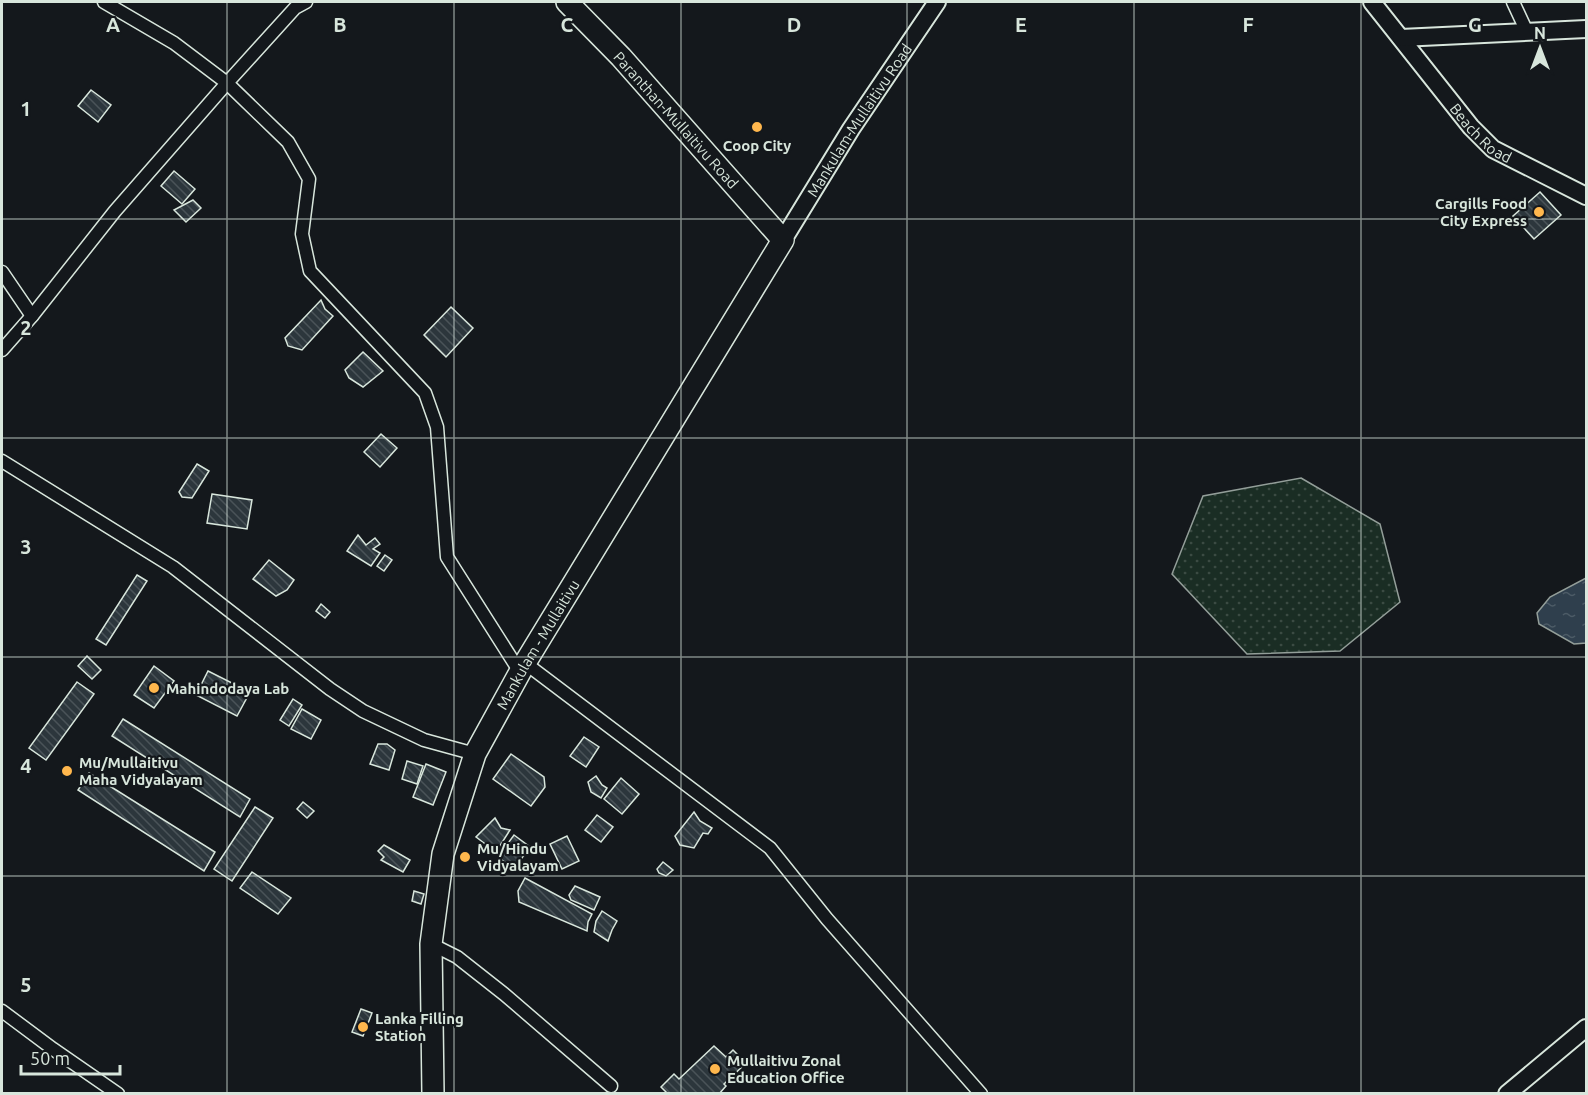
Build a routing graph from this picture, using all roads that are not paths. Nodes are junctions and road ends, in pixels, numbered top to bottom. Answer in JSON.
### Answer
{"nodes":[{"id":1,"x":104,"y":2,"type":"edge"},
{"id":2,"x":306,"y":2,"type":"edge"},
{"id":3,"x":567,"y":2,"type":"edge"},
{"id":4,"x":937,"y":2,"type":"edge"},
{"id":5,"x":1372,"y":2,"type":"edge"},
{"id":6,"x":1514,"y":2,"type":"edge"},
{"id":7,"x":1587,"y":29,"type":"edge"},
{"id":8,"x":1527,"y":32,"type":"junction"},
{"id":9,"x":1401,"y":38,"type":"junction"},
{"id":10,"x":227,"y":83,"type":"junction"},
{"id":11,"x":1587,"y":196,"type":"edge"},
{"id":12,"x":783,"y":240,"type":"junction"},
{"id":13,"x":2,"y":272,"type":"edge"},
{"id":14,"x":32,"y":316,"type":"junction"},
{"id":15,"x":2,"y":350,"type":"edge"},
{"id":16,"x":2,"y":461,"type":"edge"},
{"id":17,"x":523,"y":668,"type":"junction"},
{"id":18,"x":475,"y":754,"type":"junction"},
{"id":19,"x":430,"y":944,"type":"junction"},
{"id":20,"x":2,"y":1011,"type":"edge"},
{"id":21,"x":1587,"y":1028,"type":"edge"},
{"id":22,"x":611,"y":1086,"type":"dead end"},
{"id":23,"x":118,"y":1094,"type":"edge"},
{"id":24,"x":433,"y":1094,"type":"edge"},
{"id":25,"x":981,"y":1094,"type":"edge"},
{"id":26,"x":1507,"y":1094,"type":"edge"}],
"edges":[{"from":1,"to":10,"type":"street"},
{"from":2,"to":10,"type":"street"},
{"from":3,"to":12,"type":"highway","name":"Paranthan-Mullaitivu Road"},
{"from":4,"to":12,"type":"street","name":"Mankulam-Mullaitivu Road"},
{"from":5,"to":9,"type":"street","name":"Beach Road"},
{"from":6,"to":8,"type":"street"},
{"from":7,"to":8,"type":"street"},
{"from":8,"to":9,"type":"street"},
{"from":9,"to":11,"type":"street","name":"Beach Road"},
{"from":10,"to":14,"type":"street"},
{"from":10,"to":17,"type":"street"},
{"from":12,"to":17,"type":"highway","name":"Mankulam - Mullaitivu"},
{"from":13,"to":14,"type":"street"},
{"from":14,"to":15,"type":"street"},
{"from":16,"to":18,"type":"street"},
{"from":17,"to":18,"type":"highway","name":"Mankulam - Mullaitivu"},
{"from":17,"to":25,"type":"street"},
{"from":18,"to":19,"type":"highway","name":"Mankulam - Mullaitivu"},
{"from":19,"to":22,"type":"street"},
{"from":19,"to":24,"type":"highway","name":"Mankulam - Mullaitivu"},
{"from":20,"to":23,"type":"street"},
{"from":21,"to":26,"type":"street"}]}
